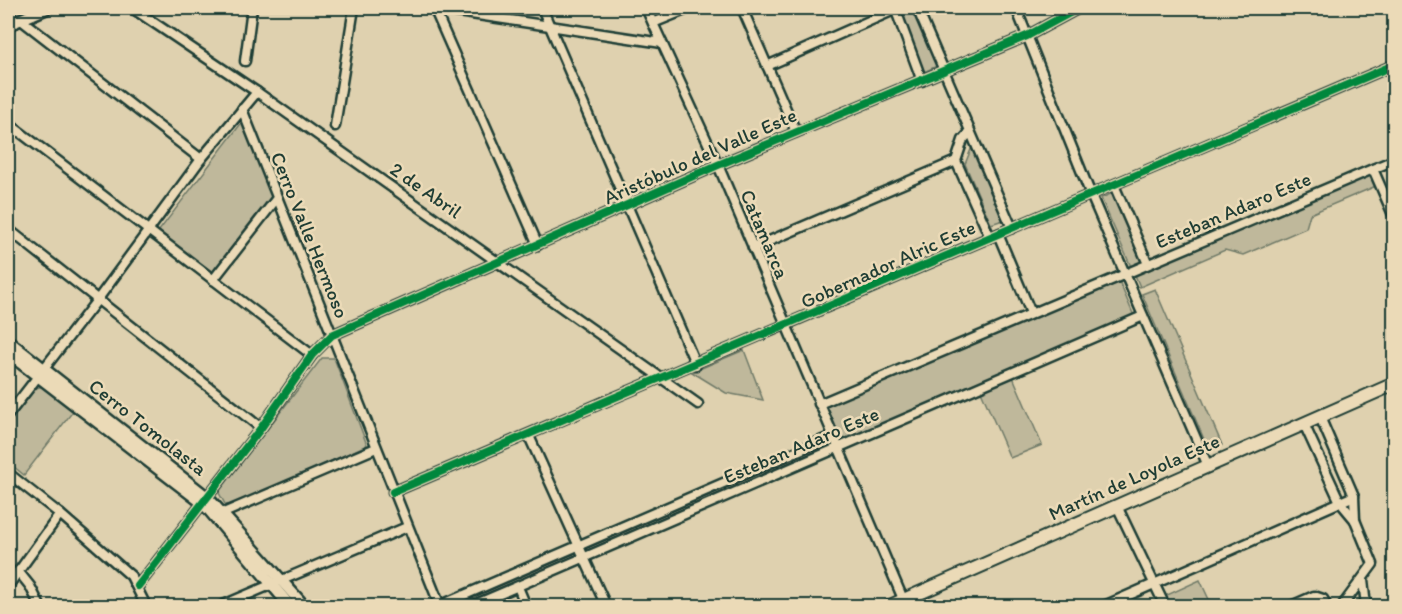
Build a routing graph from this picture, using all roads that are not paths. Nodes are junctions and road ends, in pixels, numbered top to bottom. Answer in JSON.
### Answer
{"nodes":[{"id":1,"x":47,"y":8,"type":"edge"},
{"id":2,"x":132,"y":8,"type":"edge"},
{"id":3,"x":252,"y":8,"type":"edge"},
{"id":4,"x":354,"y":8,"type":"edge"},
{"id":5,"x":433,"y":8,"type":"edge"},
{"id":6,"x":542,"y":8,"type":"edge"},
{"id":7,"x":646,"y":8,"type":"edge"},
{"id":8,"x":690,"y":8,"type":"edge"},
{"id":9,"x":742,"y":8,"type":"edge"},
{"id":10,"x":917,"y":8,"type":"edge"},
{"id":11,"x":1016,"y":8,"type":"edge"},
{"id":12,"x":1079,"y":8,"type":"edge"},
{"id":13,"x":895,"y":9,"type":"edge"},
{"id":14,"x":20,"y":19,"type":"junction"},
{"id":15,"x":653,"y":23,"type":"junction"},
{"id":16,"x":8,"y":25,"type":"edge"},
{"id":17,"x":550,"y":26,"type":"junction"},
{"id":18,"x":1027,"y":36,"type":"junction"},
{"id":19,"x":662,"y":43,"type":"junction"},
{"id":20,"x":245,"y":61,"type":"dead end"},
{"id":21,"x":1395,"y":65,"type":"edge"},
{"id":22,"x":767,"y":66,"type":"junction"},
{"id":23,"x":944,"y":71,"type":"junction"},
{"id":24,"x":922,"y":81,"type":"junction"},
{"id":25,"x":257,"y":92,"type":"junction"},
{"id":26,"x":242,"y":109,"type":"junction"},
{"id":27,"x":8,"y":123,"type":"edge"},
{"id":28,"x":335,"y":126,"type":"dead end"},
{"id":29,"x":796,"y":132,"type":"junction"},
{"id":30,"x":970,"y":132,"type":"junction"},
{"id":31,"x":201,"y":159,"type":"junction"},
{"id":32,"x":1395,"y":160,"type":"edge"},
{"id":33,"x":956,"y":161,"type":"junction"},
{"id":34,"x":718,"y":165,"type":"junction"},
{"id":35,"x":1373,"y":169,"type":"junction"},
{"id":36,"x":1113,"y":185,"type":"junction"},
{"id":37,"x":1091,"y":195,"type":"junction"},
{"id":38,"x":277,"y":198,"type":"junction"},
{"id":39,"x":628,"y":206,"type":"junction"},
{"id":40,"x":1395,"y":217,"type":"edge"},
{"id":41,"x":1012,"y":228,"type":"junction"},
{"id":42,"x":8,"y":229,"type":"edge"},
{"id":43,"x":148,"y":231,"type":"junction"},
{"id":44,"x":994,"y":236,"type":"junction"},
{"id":45,"x":538,"y":244,"type":"junction"},
{"id":46,"x":753,"y":248,"type":"junction"},
{"id":47,"x":499,"y":262,"type":"junction"},
{"id":48,"x":1148,"y":264,"type":"junction"},
{"id":49,"x":1125,"y":274,"type":"junction"},
{"id":50,"x":213,"y":280,"type":"junction"},
{"id":51,"x":98,"y":299,"type":"junction"},
{"id":52,"x":1031,"y":314,"type":"junction"},
{"id":53,"x":1143,"y":316,"type":"junction"},
{"id":54,"x":786,"y":326,"type":"junction"},
{"id":55,"x":332,"y":335,"type":"junction"},
{"id":56,"x":8,"y":341,"type":"edge"},
{"id":57,"x":8,"y":354,"type":"edge"},
{"id":58,"x":312,"y":355,"type":"junction"},
{"id":59,"x":696,"y":365,"type":"junction"},
{"id":60,"x":41,"y":373,"type":"junction"},
{"id":61,"x":665,"y":378,"type":"junction"},
{"id":62,"x":1394,"y":385,"type":"edge"},
{"id":63,"x":698,"y":404,"type":"dead end"},
{"id":64,"x":819,"y":404,"type":"junction"},
{"id":65,"x":8,"y":415,"type":"edge"},
{"id":66,"x":1320,"y":417,"type":"junction"},
{"id":67,"x":1304,"y":424,"type":"junction"},
{"id":68,"x":261,"y":428,"type":"junction"},
{"id":69,"x":529,"y":436,"type":"junction"},
{"id":70,"x":832,"y":436,"type":"junction"},
{"id":71,"x":837,"y":447,"type":"junction"},
{"id":72,"x":376,"y":448,"type":"junction"},
{"id":73,"x":1208,"y":466,"type":"junction"},
{"id":74,"x":8,"y":473,"type":"edge"},
{"id":75,"x":393,"y":492,"type":"junction"},
{"id":76,"x":1354,"y":496,"type":"junction"},
{"id":77,"x":206,"y":501,"type":"junction"},
{"id":78,"x":1340,"y":502,"type":"junction"},
{"id":79,"x":1117,"y":506,"type":"junction"},
{"id":80,"x":60,"y":514,"type":"junction"},
{"id":81,"x":219,"y":515,"type":"junction"},
{"id":82,"x":1355,"y":520,"type":"junction"},
{"id":83,"x":407,"y":527,"type":"junction"},
{"id":84,"x":578,"y":546,"type":"junction"},
{"id":85,"x":583,"y":558,"type":"junction"},
{"id":86,"x":18,"y":571,"type":"junction"},
{"id":87,"x":1363,"y":580,"type":"junction"},
{"id":88,"x":278,"y":583,"type":"junction"},
{"id":89,"x":1155,"y":584,"type":"junction"},
{"id":90,"x":8,"y":586,"type":"edge"},
{"id":91,"x":138,"y":586,"type":"junction"},
{"id":92,"x":518,"y":587,"type":"junction"},
{"id":93,"x":905,"y":604,"type":"edge"},
{"id":94,"x":40,"y":606,"type":"edge"},
{"id":95,"x":146,"y":606,"type":"edge"},
{"id":96,"x":221,"y":606,"type":"edge"},
{"id":97,"x":290,"y":606,"type":"edge"},
{"id":98,"x":304,"y":606,"type":"edge"},
{"id":99,"x":440,"y":606,"type":"edge"},
{"id":100,"x":472,"y":606,"type":"edge"},
{"id":101,"x":526,"y":606,"type":"edge"},
{"id":102,"x":606,"y":606,"type":"edge"},
{"id":103,"x":890,"y":606,"type":"edge"},
{"id":104,"x":1104,"y":606,"type":"edge"},
{"id":105,"x":1165,"y":606,"type":"edge"},
{"id":106,"x":1292,"y":606,"type":"edge"},
{"id":107,"x":1327,"y":606,"type":"edge"},
{"id":108,"x":1342,"y":606,"type":"edge"},
{"id":109,"x":1365,"y":606,"type":"edge"}],
"edges":[{"from":1,"to":14,"type":"street"},
{"from":2,"to":25,"type":"street","name":"2 de Abril"},
{"from":3,"to":20,"type":"street"},
{"from":4,"to":28,"type":"street"},
{"from":5,"to":17,"type":"street"},
{"from":5,"to":45,"type":"street"},
{"from":6,"to":17,"type":"street"},
{"from":7,"to":15,"type":"street","name":"Catamarca"},
{"from":8,"to":15,"type":"street"},
{"from":9,"to":22,"type":"street"},
{"from":10,"to":23,"type":"street"},
{"from":11,"to":18,"type":"street"},
{"from":12,"to":18,"type":"street","name":"Aristóbulo del Valle Este"},
{"from":13,"to":22,"type":"street"},
{"from":13,"to":24,"type":"street"},
{"from":14,"to":16,"type":"street"},
{"from":14,"to":31,"type":"street"},
{"from":15,"to":19,"type":"street","name":"Catamarca"},
{"from":17,"to":19,"type":"street"},
{"from":17,"to":39,"type":"street"},
{"from":18,"to":23,"type":"street","name":"Aristóbulo del Valle Este"},
{"from":18,"to":37,"type":"street"},
{"from":19,"to":34,"type":"street","name":"Catamarca"},
{"from":21,"to":36,"type":"street","name":"Gobernador Alric Este"},
{"from":22,"to":29,"type":"street"},
{"from":23,"to":24,"type":"street","name":"Aristóbulo del Valle Este"},
{"from":23,"to":30,"type":"street"},
{"from":24,"to":29,"type":"street","name":"Aristóbulo del Valle Este"},
{"from":25,"to":26,"type":"street"},
{"from":25,"to":47,"type":"street","name":"2 de Abril"},
{"from":26,"to":31,"type":"street"},
{"from":26,"to":38,"type":"street","name":"Cerro Valle Hermoso"},
{"from":27,"to":43,"type":"street"},
{"from":29,"to":34,"type":"street","name":"Aristóbulo del Valle Este"},
{"from":30,"to":33,"type":"street"},
{"from":30,"to":41,"type":"street"},
{"from":31,"to":43,"type":"street"},
{"from":32,"to":35,"type":"street","name":"Esteban Adaro Este"},
{"from":33,"to":44,"type":"street"},
{"from":33,"to":46,"type":"street"},
{"from":34,"to":39,"type":"street","name":"Aristóbulo del Valle Este"},
{"from":34,"to":46,"type":"street","name":"Catamarca"},
{"from":35,"to":40,"type":"street"},
{"from":35,"to":48,"type":"street","name":"Esteban Adaro Este"},
{"from":36,"to":37,"type":"street","name":"Gobernador Alric Este"},
{"from":36,"to":48,"type":"street"},
{"from":37,"to":41,"type":"street","name":"Gobernador Alric Este"},
{"from":37,"to":49,"type":"street"},
{"from":38,"to":50,"type":"street"},
{"from":38,"to":55,"type":"street","name":"Cerro Valle Hermoso"},
{"from":39,"to":45,"type":"street","name":"Aristóbulo del Valle Este"},
{"from":39,"to":59,"type":"street"},
{"from":41,"to":44,"type":"street","name":"Gobernador Alric Este"},
{"from":42,"to":51,"type":"street"},
{"from":43,"to":50,"type":"street"},
{"from":43,"to":51,"type":"street"},
{"from":44,"to":52,"type":"street"},
{"from":44,"to":54,"type":"street","name":"Gobernador Alric Este"},
{"from":45,"to":47,"type":"street","name":"Aristóbulo del Valle Este"},
{"from":46,"to":54,"type":"street","name":"Catamarca"},
{"from":47,"to":55,"type":"street","name":"Aristóbulo del Valle Este"},
{"from":47,"to":61,"type":"street","name":"2 de Abril"},
{"from":48,"to":49,"type":"street","name":"Esteban Adaro Este"},
{"from":49,"to":52,"type":"street","name":"Esteban Adaro Este"},
{"from":49,"to":53,"type":"street"},
{"from":50,"to":58,"type":"street"},
{"from":51,"to":60,"type":"street"},
{"from":51,"to":68,"type":"street"},
{"from":52,"to":64,"type":"street","name":"Esteban Adaro Este"},
{"from":53,"to":71,"type":"street","name":"Esteban Adaro Este"},
{"from":53,"to":73,"type":"street"},
{"from":54,"to":59,"type":"street","name":"Gobernador Alric Este"},
{"from":54,"to":64,"type":"street","name":"Catamarca"},
{"from":55,"to":58,"type":"street"},
{"from":55,"to":72,"type":"street","name":"Cerro Valle Hermoso"},
{"from":56,"to":60,"type":"street","name":"Cerro Tomolasta"},
{"from":57,"to":60,"type":"street","name":"Cerro Tomolasta"},
{"from":58,"to":68,"type":"street"},
{"from":59,"to":61,"type":"street","name":"Gobernador Alric Este"},
{"from":60,"to":65,"type":"street"},
{"from":60,"to":77,"type":"street","name":"Cerro Tomolasta"},
{"from":61,"to":63,"type":"street","name":"2 de Abril"},
{"from":61,"to":69,"type":"street","name":"Gobernador Alric Este"},
{"from":62,"to":66,"type":"main road","name":"Martín de Loyola Este"},
{"from":64,"to":70,"type":"street","name":"Catamarca"},
{"from":66,"to":67,"type":"main road","name":"Martín de Loyola Este"},
{"from":66,"to":76,"type":"street"},
{"from":67,"to":73,"type":"main road","name":"Martín de Loyola Este"},
{"from":67,"to":78,"type":"street"},
{"from":68,"to":77,"type":"street"},
{"from":69,"to":75,"type":"street","name":"Gobernador Alric Este"},
{"from":69,"to":84,"type":"street"},
{"from":70,"to":71,"type":"street","name":"Catamarca"},
{"from":70,"to":84,"type":"street","name":"Esteban Adaro Este"},
{"from":71,"to":85,"type":"street","name":"Esteban Adaro Este"},
{"from":71,"to":93,"type":"street","name":"Catamarca"},
{"from":72,"to":75,"type":"street","name":"Cerro Valle Hermoso"},
{"from":72,"to":81,"type":"street"},
{"from":73,"to":79,"type":"main road","name":"Martín de Loyola Este"},
{"from":74,"to":80,"type":"street"},
{"from":75,"to":83,"type":"street","name":"Cerro Valle Hermoso"},
{"from":76,"to":78,"type":"street"},
{"from":76,"to":82,"type":"street"},
{"from":77,"to":81,"type":"street","name":"Cerro Tomolasta"},
{"from":77,"to":91,"type":"street"},
{"from":78,"to":82,"type":"street"},
{"from":78,"to":89,"type":"street"},
{"from":79,"to":89,"type":"street"},
{"from":79,"to":93,"type":"main road","name":"Martín de Loyola Este"},
{"from":80,"to":86,"type":"street"},
{"from":80,"to":91,"type":"street"},
{"from":81,"to":88,"type":"street","name":"Cerro Tomolasta"},
{"from":82,"to":87,"type":"street"},
{"from":83,"to":88,"type":"street"},
{"from":83,"to":99,"type":"street","name":"Cerro Valle Hermoso"},
{"from":84,"to":85,"type":"street"},
{"from":84,"to":99,"type":"street","name":"Esteban Adaro Este"},
{"from":85,"to":92,"type":"street","name":"Esteban Adaro Este"},
{"from":85,"to":102,"type":"street"},
{"from":86,"to":90,"type":"street"},
{"from":86,"to":94,"type":"street"},
{"from":87,"to":108,"type":"street"},
{"from":87,"to":109,"type":"street"},
{"from":88,"to":96,"type":"street"},
{"from":88,"to":97,"type":"street","name":"Cerro Tomolasta"},
{"from":88,"to":98,"type":"street","name":"Cerro Tomolasta"},
{"from":89,"to":104,"type":"street"},
{"from":89,"to":105,"type":"street"},
{"from":91,"to":95,"type":"street"},
{"from":92,"to":100,"type":"street","name":"Esteban Adaro Este"},
{"from":92,"to":101,"type":"street"},
{"from":93,"to":103,"type":"main road","name":"Martín de Loyola Este"},
{"from":106,"to":107,"type":"street"}]}
